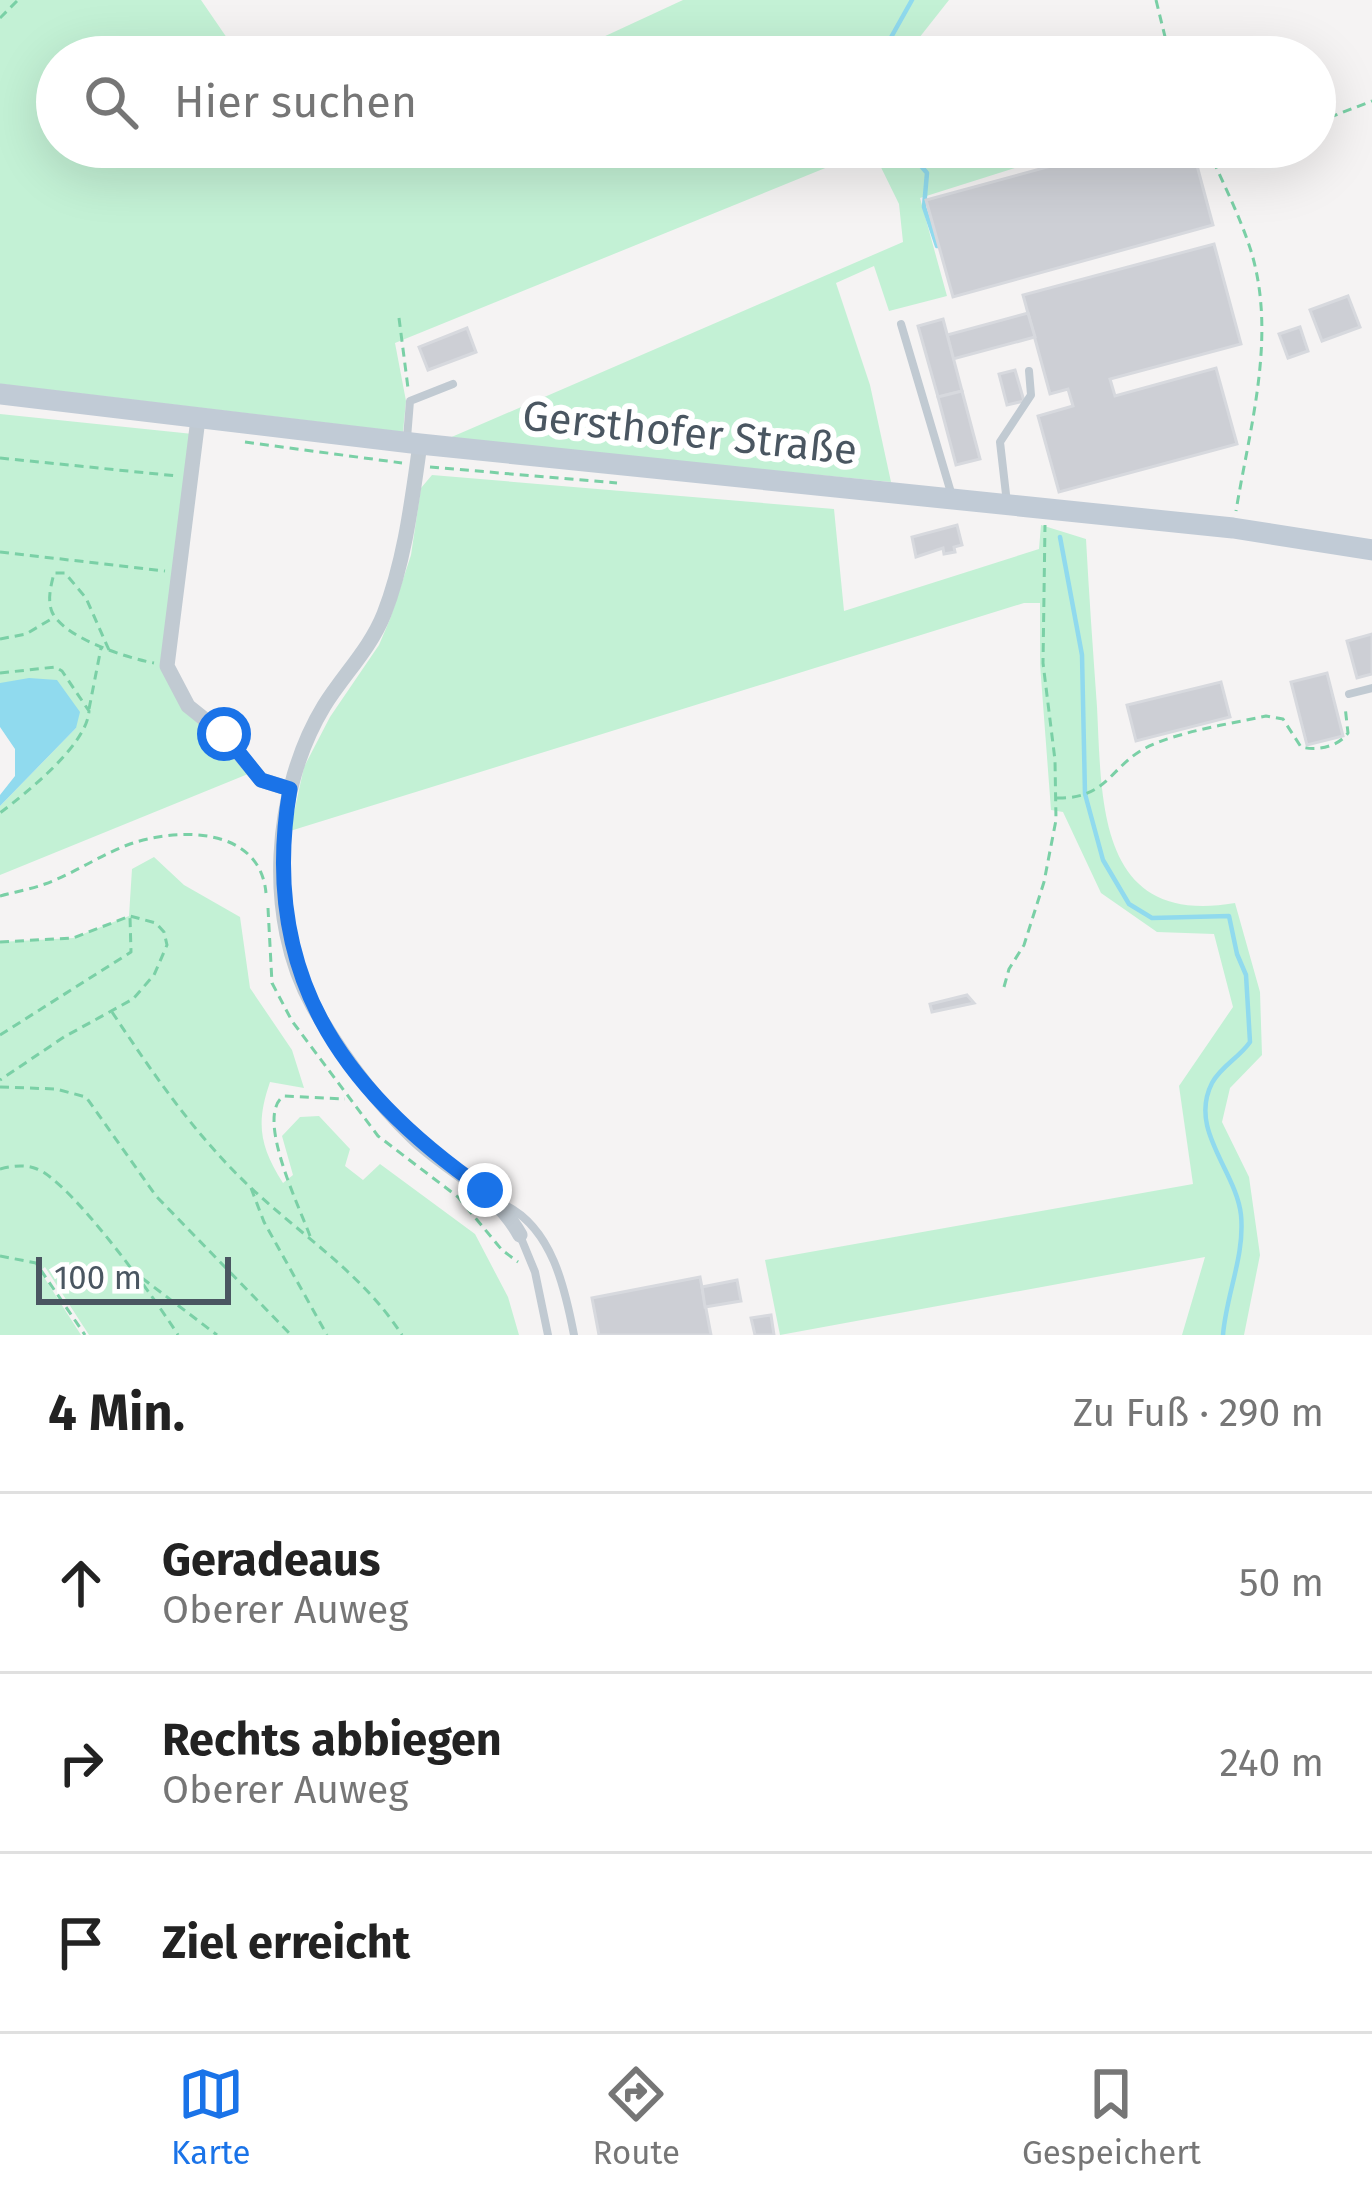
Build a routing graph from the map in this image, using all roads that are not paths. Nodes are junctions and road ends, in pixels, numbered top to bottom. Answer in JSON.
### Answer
{"nodes":[{"id":1,"x":902,"y":324,"type":"dead end"},
{"id":2,"x":1029,"y":371,"type":"dead end"},
{"id":3,"x":453,"y":384,"type":"dead end"},
{"id":4,"x":0,"y":394,"type":"edge"},
{"id":5,"x":198,"y":418,"type":"junction"},
{"id":6,"x":413,"y":443,"type":"junction"},
{"id":7,"x":952,"y":498,"type":"junction"},
{"id":8,"x":1007,"y":503,"type":"junction"},
{"id":9,"x":1372,"y":550,"type":"edge"},
{"id":10,"x":1372,"y":688,"type":"edge"},
{"id":11,"x":1349,"y":694,"type":"road end"},
{"id":12,"x":290,"y":789,"type":"junction"},
{"id":13,"x":498,"y":1202,"type":"junction"},
{"id":14,"x":521,"y":1236,"type":"joint"},
{"id":15,"x":548,"y":1335,"type":"edge"},
{"id":16,"x":574,"y":1335,"type":"edge"}],
"edges":[{"from":1,"to":7,"type":"lane"},
{"from":2,"to":8,"type":"lane"},
{"from":3,"to":6,"type":"lane"},
{"from":4,"to":5,"type":"main road","name":"Gersthofer Straße"},
{"from":5,"to":6,"type":"main road","name":"Gersthofer Straße"},
{"from":5,"to":12,"type":"street"},
{"from":6,"to":7,"type":"main road","name":"Gersthofer Straße"},
{"from":6,"to":12,"type":"street"},
{"from":7,"to":8,"type":"main road","name":"Gersthofer Straße"},
{"from":8,"to":9,"type":"main road","name":"Gersthofer Straße"},
{"from":10,"to":11,"type":"lane"},
{"from":12,"to":13,"type":"street"},
{"from":13,"to":14,"type":"street"},
{"from":13,"to":16,"type":"lane"},
{"from":14,"to":15,"type":"lane"}]}
